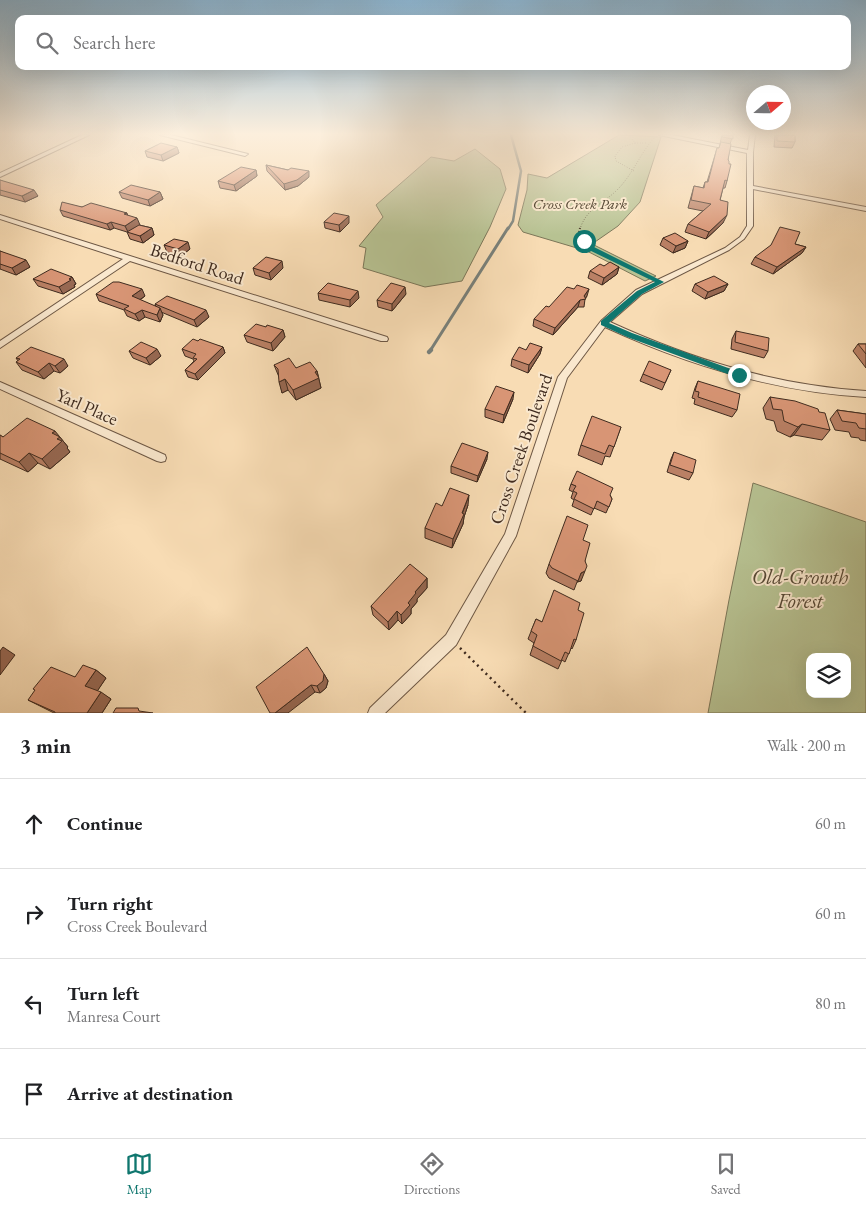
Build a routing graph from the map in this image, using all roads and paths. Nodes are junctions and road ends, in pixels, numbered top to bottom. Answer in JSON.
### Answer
{"nodes":[{"id":1,"x":13,"y":168,"type":"edge"},
{"id":2,"x":629,"y":168,"type":"edge"},
{"id":3,"x":635,"y":168,"type":"edge"},
{"id":4,"x":750,"y":168,"type":"edge"},
{"id":5,"x":634,"y":171,"type":"junction"},
{"id":6,"x":0,"y":174,"type":"edge"},
{"id":7,"x":751,"y":187,"type":"junction"},
{"id":8,"x":866,"y":209,"type":"edge"},
{"id":9,"x":0,"y":217,"type":"edge"},
{"id":10,"x":129,"y":258,"type":"junction"},
{"id":11,"x":661,"y":282,"type":"junction"},
{"id":12,"x":604,"y":323,"type":"junction"},
{"id":13,"x":384,"y":339,"type":"dead end"},
{"id":14,"x":0,"y":345,"type":"edge"},
{"id":15,"x":0,"y":385,"type":"edge"},
{"id":16,"x":866,"y":394,"type":"edge"},
{"id":17,"x":162,"y":458,"type":"dead end"},
{"id":18,"x":451,"y":640,"type":"junction"},
{"id":19,"x":375,"y":713,"type":"edge"},
{"id":20,"x":526,"y":713,"type":"edge"}],
"edges":[{"from":1,"to":6,"type":"street"},
{"from":2,"to":5,"type":"path"},
{"from":3,"to":5,"type":"path"},
{"from":4,"to":7,"type":"street","name":"Cross Creek Boulevard"},
{"from":5,"to":11,"type":"path"},
{"from":7,"to":8,"type":"street"},
{"from":7,"to":11,"type":"street","name":"Cross Creek Boulevard"},
{"from":9,"to":10,"type":"street","name":"Bedford Road"},
{"from":10,"to":13,"type":"street","name":"Bedford Road"},
{"from":10,"to":14,"type":"street"},
{"from":11,"to":12,"type":"street","name":"Cross Creek Boulevard"},
{"from":12,"to":16,"type":"street"},
{"from":12,"to":18,"type":"street","name":"Cross Creek Boulevard"},
{"from":15,"to":17,"type":"street","name":"Yarl Place"},
{"from":18,"to":19,"type":"street","name":"Cross Creek Boulevard"},
{"from":18,"to":20,"type":"path"}]}
